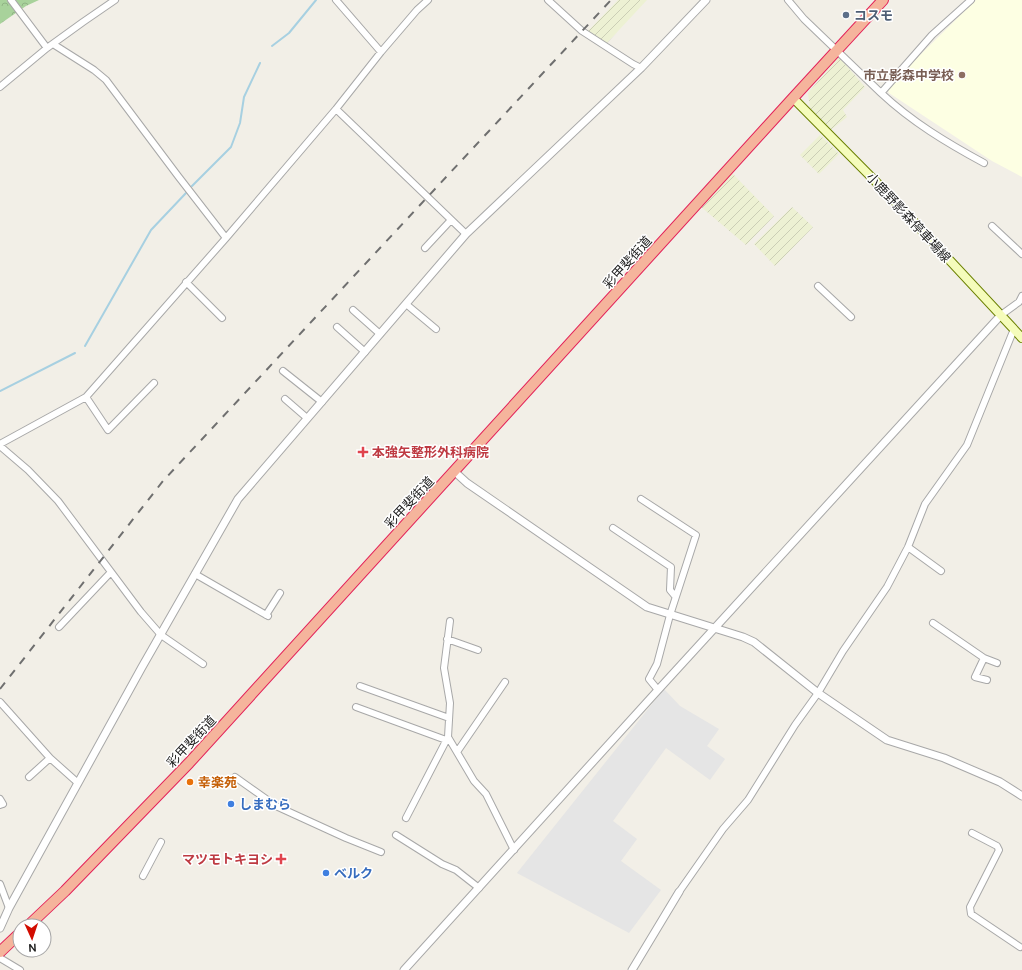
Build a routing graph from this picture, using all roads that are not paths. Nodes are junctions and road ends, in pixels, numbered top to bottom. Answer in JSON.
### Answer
{"nodes":[{"id":1,"x":11,"y":0,"type":"edge"},
{"id":2,"x":115,"y":0,"type":"edge"},
{"id":3,"x":336,"y":0,"type":"edge"},
{"id":4,"x":428,"y":0,"type":"edge"},
{"id":5,"x":548,"y":0,"type":"edge"},
{"id":6,"x":706,"y":0,"type":"edge"},
{"id":7,"x":788,"y":0,"type":"edge"},
{"id":8,"x":883,"y":0,"type":"edge"},
{"id":9,"x":971,"y":0,"type":"edge"},
{"id":10,"x":50,"y":46,"type":"junction"},
{"id":11,"x":837,"y":51,"type":"junction"},
{"id":12,"x":381,"y":52,"type":"junction"},
{"id":13,"x":641,"y":68,"type":"junction"},
{"id":14,"x":0,"y":86,"type":"edge"},
{"id":15,"x":881,"y":93,"type":"junction"},
{"id":16,"x":793,"y":98,"type":"junction"},
{"id":17,"x":336,"y":110,"type":"junction"},
{"id":18,"x":984,"y":163,"type":"dead end"},
{"id":19,"x":452,"y":220,"type":"junction"},
{"id":20,"x":992,"y":226,"type":"dead end"},
{"id":21,"x":466,"y":234,"type":"junction"},
{"id":22,"x":226,"y":238,"type":"junction"},
{"id":23,"x":425,"y":248,"type":"dead end"},
{"id":24,"x":1022,"y":254,"type":"edge"},
{"id":25,"x":186,"y":282,"type":"junction"},
{"id":26,"x":818,"y":286,"type":"dead end"},
{"id":27,"x":1022,"y":296,"type":"edge"},
{"id":28,"x":406,"y":304,"type":"junction"},
{"id":29,"x":352,"y":310,"type":"dead end"},
{"id":30,"x":1001,"y":315,"type":"junction"},
{"id":31,"x":850,"y":317,"type":"dead end"},
{"id":32,"x":222,"y":318,"type":"dead end"},
{"id":33,"x":337,"y":327,"type":"dead end"},
{"id":34,"x":436,"y":329,"type":"dead end"},
{"id":35,"x":1014,"y":329,"type":"junction"},
{"id":36,"x":380,"y":334,"type":"junction"},
{"id":37,"x":1022,"y":338,"type":"edge"},
{"id":38,"x":365,"y":352,"type":"junction"},
{"id":39,"x":283,"y":371,"type":"dead end"},
{"id":40,"x":154,"y":383,"type":"dead end"},
{"id":41,"x":86,"y":397,"type":"junction"},
{"id":42,"x":285,"y":399,"type":"dead end"},
{"id":43,"x":322,"y":402,"type":"junction"},
{"id":44,"x":307,"y":418,"type":"junction"},
{"id":45,"x":0,"y":445,"type":"edge"},
{"id":46,"x":455,"y":472,"type":"junction"},
{"id":47,"x":641,"y":499,"type":"dead end"},
{"id":48,"x":613,"y":528,"type":"dead end"},
{"id":49,"x":908,"y":547,"type":"junction"},
{"id":50,"x":941,"y":571,"type":"dead end"},
{"id":51,"x":111,"y":572,"type":"junction"},
{"id":52,"x":196,"y":574,"type":"junction"},
{"id":53,"x":280,"y":593,"type":"dead end"},
{"id":54,"x":675,"y":596,"type":"junction"},
{"id":55,"x":670,"y":615,"type":"junction"},
{"id":56,"x":450,"y":621,"type":"dead end"},
{"id":57,"x":933,"y":623,"type":"dead end"},
{"id":58,"x":59,"y":626,"type":"dead end"},
{"id":59,"x":715,"y":629,"type":"junction"},
{"id":60,"x":161,"y":635,"type":"junction"},
{"id":61,"x":447,"y":639,"type":"junction"},
{"id":62,"x":478,"y":650,"type":"dead end"},
{"id":63,"x":984,"y":658,"type":"junction"},
{"id":64,"x":997,"y":663,"type":"dead end"},
{"id":65,"x":203,"y":664,"type":"dead end"},
{"id":66,"x":987,"y":680,"type":"dead end"},
{"id":67,"x":505,"y":682,"type":"dead end"},
{"id":68,"x":360,"y":686,"type":"dead end"},
{"id":69,"x":658,"y":690,"type":"junction"},
{"id":70,"x":818,"y":693,"type":"junction"},
{"id":71,"x":0,"y":703,"type":"edge"},
{"id":72,"x":356,"y":707,"type":"dead end"},
{"id":73,"x":449,"y":718,"type":"junction"},
{"id":74,"x":447,"y":738,"type":"junction"},
{"id":75,"x":457,"y":752,"type":"junction"},
{"id":76,"x":50,"y":758,"type":"junction"},
{"id":77,"x":29,"y":777,"type":"dead end"},
{"id":78,"x":235,"y":777,"type":"dead end"},
{"id":79,"x":78,"y":783,"type":"junction"},
{"id":80,"x":1022,"y":796,"type":"edge"},
{"id":81,"x":0,"y":799,"type":"edge"},
{"id":82,"x":0,"y":805,"type":"edge"},
{"id":83,"x":406,"y":818,"type":"dead end"},
{"id":84,"x":972,"y":833,"type":"dead end"},
{"id":85,"x":396,"y":835,"type":"dead end"},
{"id":86,"x":161,"y":842,"type":"dead end"},
{"id":87,"x":514,"y":850,"type":"junction"},
{"id":88,"x":381,"y":852,"type":"dead end"},
{"id":89,"x":143,"y":876,"type":"dead end"},
{"id":90,"x":0,"y":884,"type":"edge"},
{"id":91,"x":479,"y":888,"type":"junction"},
{"id":92,"x":679,"y":892,"type":"joint"},
{"id":93,"x":9,"y":908,"type":"junction"},
{"id":94,"x":36,"y":918,"type":"edge"},
{"id":95,"x":0,"y":928,"type":"edge"},
{"id":96,"x":12,"y":941,"type":"edge"},
{"id":97,"x":1020,"y":947,"type":"dead end"},
{"id":98,"x":0,"y":952,"type":"edge"},
{"id":99,"x":0,"y":958,"type":"edge"},
{"id":100,"x":20,"y":970,"type":"edge"},
{"id":101,"x":404,"y":970,"type":"edge"},
{"id":102,"x":632,"y":970,"type":"edge"}],
"edges":[{"from":1,"to":10,"type":"street"},
{"from":2,"to":10,"type":"street"},
{"from":3,"to":12,"type":"street"},
{"from":4,"to":12,"type":"street"},
{"from":5,"to":13,"type":"street"},
{"from":6,"to":13,"type":"street"},
{"from":7,"to":11,"type":"street"},
{"from":8,"to":11,"type":"highway","name":"彩甲斐街道"},
{"from":9,"to":15,"type":"street"},
{"from":10,"to":14,"type":"street"},
{"from":10,"to":22,"type":"street"},
{"from":11,"to":15,"type":"street"},
{"from":11,"to":16,"type":"highway","name":"彩甲斐街道"},
{"from":12,"to":17,"type":"street"},
{"from":13,"to":21,"type":"street"},
{"from":15,"to":18,"type":"street"},
{"from":16,"to":30,"type":"main road","name":"小鹿野影森停車場線"},
{"from":16,"to":46,"type":"highway","name":"彩甲斐街道"},
{"from":17,"to":19,"type":"street"},
{"from":17,"to":22,"type":"street"},
{"from":19,"to":21,"type":"street"},
{"from":19,"to":23,"type":"street"},
{"from":20,"to":24,"type":"street"},
{"from":21,"to":28,"type":"street"},
{"from":22,"to":25,"type":"street"},
{"from":25,"to":32,"type":"street"},
{"from":25,"to":41,"type":"street"},
{"from":26,"to":31,"type":"street"},
{"from":27,"to":30,"type":"street"},
{"from":28,"to":34,"type":"street"},
{"from":28,"to":36,"type":"street"},
{"from":29,"to":36,"type":"street"},
{"from":30,"to":35,"type":"main road","name":"小鹿野影森停車場線"},
{"from":30,"to":59,"type":"street"},
{"from":33,"to":38,"type":"street"},
{"from":35,"to":37,"type":"main road","name":"小鹿野影森停車場線"},
{"from":35,"to":49,"type":"street"},
{"from":36,"to":38,"type":"street"},
{"from":38,"to":43,"type":"street"},
{"from":39,"to":43,"type":"street"},
{"from":40,"to":41,"type":"street"},
{"from":41,"to":45,"type":"street"},
{"from":42,"to":44,"type":"street"},
{"from":43,"to":44,"type":"street"},
{"from":44,"to":52,"type":"street"},
{"from":45,"to":51,"type":"street"},
{"from":46,"to":55,"type":"street"},
{"from":46,"to":94,"type":"highway","name":"彩甲斐街道"},
{"from":47,"to":54,"type":"street"},
{"from":48,"to":54,"type":"street"},
{"from":49,"to":50,"type":"street"},
{"from":49,"to":70,"type":"street"},
{"from":51,"to":58,"type":"street"},
{"from":51,"to":60,"type":"street"},
{"from":52,"to":53,"type":"street"},
{"from":52,"to":60,"type":"street"},
{"from":54,"to":55,"type":"street"},
{"from":55,"to":59,"type":"street"},
{"from":55,"to":69,"type":"street"},
{"from":56,"to":61,"type":"street"},
{"from":57,"to":63,"type":"street"},
{"from":59,"to":69,"type":"street"},
{"from":59,"to":70,"type":"street"},
{"from":60,"to":65,"type":"street"},
{"from":60,"to":79,"type":"street"},
{"from":61,"to":62,"type":"street"},
{"from":61,"to":73,"type":"street"},
{"from":63,"to":64,"type":"street"},
{"from":63,"to":66,"type":"street"},
{"from":67,"to":75,"type":"street"},
{"from":68,"to":73,"type":"street"},
{"from":69,"to":87,"type":"street"},
{"from":70,"to":80,"type":"street"},
{"from":70,"to":92,"type":"street"},
{"from":71,"to":76,"type":"street"},
{"from":72,"to":74,"type":"street"},
{"from":73,"to":74,"type":"street"},
{"from":74,"to":75,"type":"street"},
{"from":74,"to":83,"type":"street"},
{"from":75,"to":87,"type":"street"},
{"from":76,"to":77,"type":"street"},
{"from":76,"to":79,"type":"street"},
{"from":78,"to":88,"type":"street"},
{"from":79,"to":93,"type":"street"},
{"from":81,"to":82,"type":"street"},
{"from":84,"to":97,"type":"street"},
{"from":85,"to":91,"type":"street"},
{"from":86,"to":89,"type":"street"},
{"from":87,"to":91,"type":"street"},
{"from":90,"to":93,"type":"street"},
{"from":91,"to":101,"type":"street"},
{"from":92,"to":102,"type":"street"},
{"from":93,"to":95,"type":"street"},
{"from":96,"to":98,"type":"highway"},
{"from":99,"to":100,"type":"street"}]}
